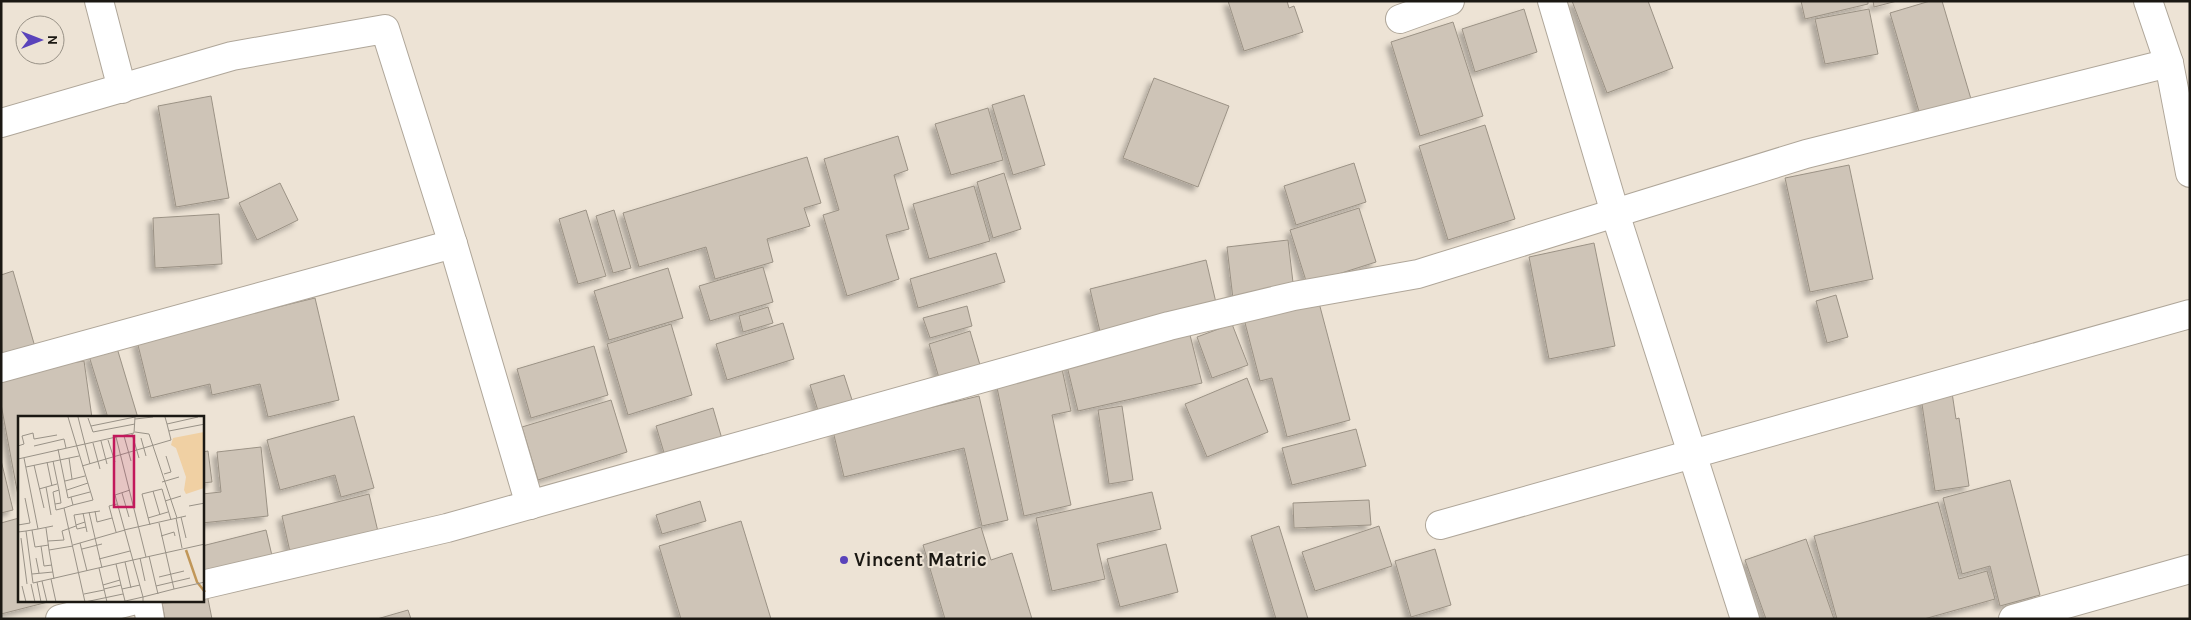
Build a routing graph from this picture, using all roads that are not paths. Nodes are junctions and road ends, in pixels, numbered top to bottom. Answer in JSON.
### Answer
{"nodes":[{"id":1,"x":99,"y":1,"type":"edge"},
{"id":2,"x":1450,"y":1,"type":"edge"},
{"id":3,"x":1552,"y":1,"type":"edge"},
{"id":4,"x":2148,"y":1,"type":"edge"},
{"id":5,"x":1400,"y":19,"type":"dead end"},
{"id":6,"x":2168,"y":62,"type":"junction"},
{"id":7,"x":122,"y":89,"type":"junction"},
{"id":8,"x":1,"y":123,"type":"edge"},
{"id":9,"x":2190,"y":173,"type":"edge"},
{"id":10,"x":1615,"y":213,"type":"junction"},
{"id":11,"x":454,"y":244,"type":"junction"},
{"id":12,"x":2190,"y":314,"type":"edge"},
{"id":13,"x":1,"y":368,"type":"edge"},
{"id":14,"x":1692,"y":453,"type":"junction"},
{"id":15,"x":530,"y":506,"type":"junction"},
{"id":16,"x":1440,"y":525,"type":"dead end"},
{"id":17,"x":2190,"y":569,"type":"edge"},
{"id":18,"x":204,"y":585,"type":"edge"},
{"id":19,"x":128,"y":602,"type":"edge"},
{"id":20,"x":147,"y":602,"type":"edge"},
{"id":21,"x":60,"y":619,"type":"edge"},
{"id":22,"x":150,"y":619,"type":"edge"},
{"id":23,"x":1745,"y":619,"type":"edge"},
{"id":24,"x":2013,"y":619,"type":"edge"}],
"edges":[{"from":1,"to":7,"type":"street"},
{"from":2,"to":5,"type":"street"},
{"from":3,"to":10,"type":"street"},
{"from":4,"to":6,"type":"street"},
{"from":6,"to":9,"type":"street"},
{"from":6,"to":10,"type":"street"},
{"from":7,"to":8,"type":"street"},
{"from":7,"to":11,"type":"street"},
{"from":10,"to":14,"type":"street"},
{"from":10,"to":15,"type":"street"},
{"from":11,"to":13,"type":"street"},
{"from":11,"to":15,"type":"street"},
{"from":12,"to":14,"type":"street"},
{"from":14,"to":16,"type":"street"},
{"from":14,"to":23,"type":"street"},
{"from":15,"to":18,"type":"street"},
{"from":17,"to":24,"type":"street"},
{"from":19,"to":21,"type":"street"},
{"from":20,"to":22,"type":"street"}]}
